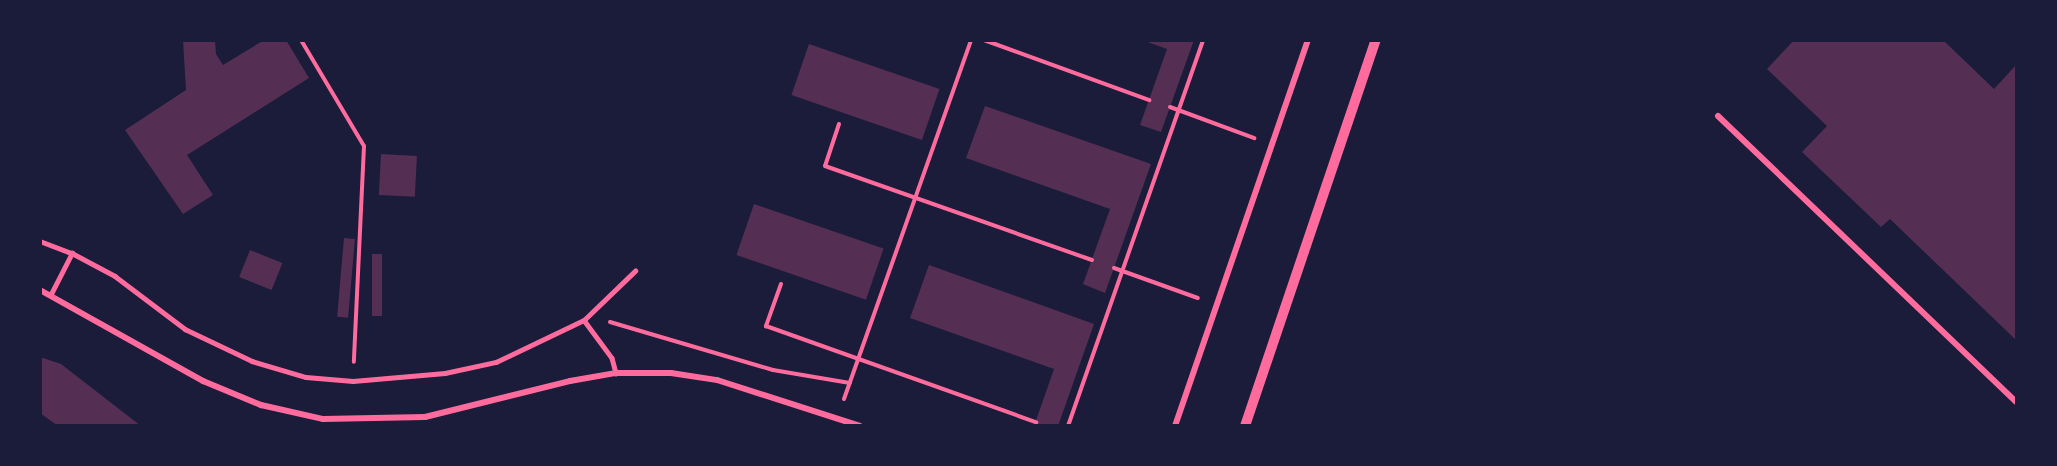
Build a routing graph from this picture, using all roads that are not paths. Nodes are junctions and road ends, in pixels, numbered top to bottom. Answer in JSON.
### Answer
{"nodes":[{"id":1,"x":1308,"y":40,"type":"edge"},
{"id":2,"x":1376,"y":40,"type":"edge"},
{"id":3,"x":1718,"y":116,"type":"dead end"},
{"id":4,"x":40,"y":241,"type":"edge"},
{"id":5,"x":72,"y":253,"type":"junction"},
{"id":6,"x":634,"y":271,"type":"dead end"},
{"id":7,"x":40,"y":290,"type":"edge"},
{"id":8,"x":51,"y":294,"type":"junction"},
{"id":9,"x":584,"y":320,"type":"junction"},
{"id":10,"x":616,"y":374,"type":"junction"},
{"id":11,"x":2016,"y":402,"type":"edge"},
{"id":12,"x":323,"y":422,"type":"edge"},
{"id":13,"x":860,"y":426,"type":"edge"},
{"id":14,"x":1175,"y":426,"type":"edge"},
{"id":15,"x":1245,"y":426,"type":"edge"}],
"edges":[{"from":1,"to":14,"type":"street"},
{"from":2,"to":15,"type":"street"},
{"from":3,"to":11,"type":"street"},
{"from":4,"to":5,"type":"lane"},
{"from":5,"to":8,"type":"lane"},
{"from":5,"to":9,"type":"lane"},
{"from":6,"to":9,"type":"lane"},
{"from":7,"to":8,"type":"street"},
{"from":8,"to":12,"type":"street"},
{"from":9,"to":10,"type":"lane"},
{"from":10,"to":12,"type":"street"},
{"from":10,"to":13,"type":"street"}]}
